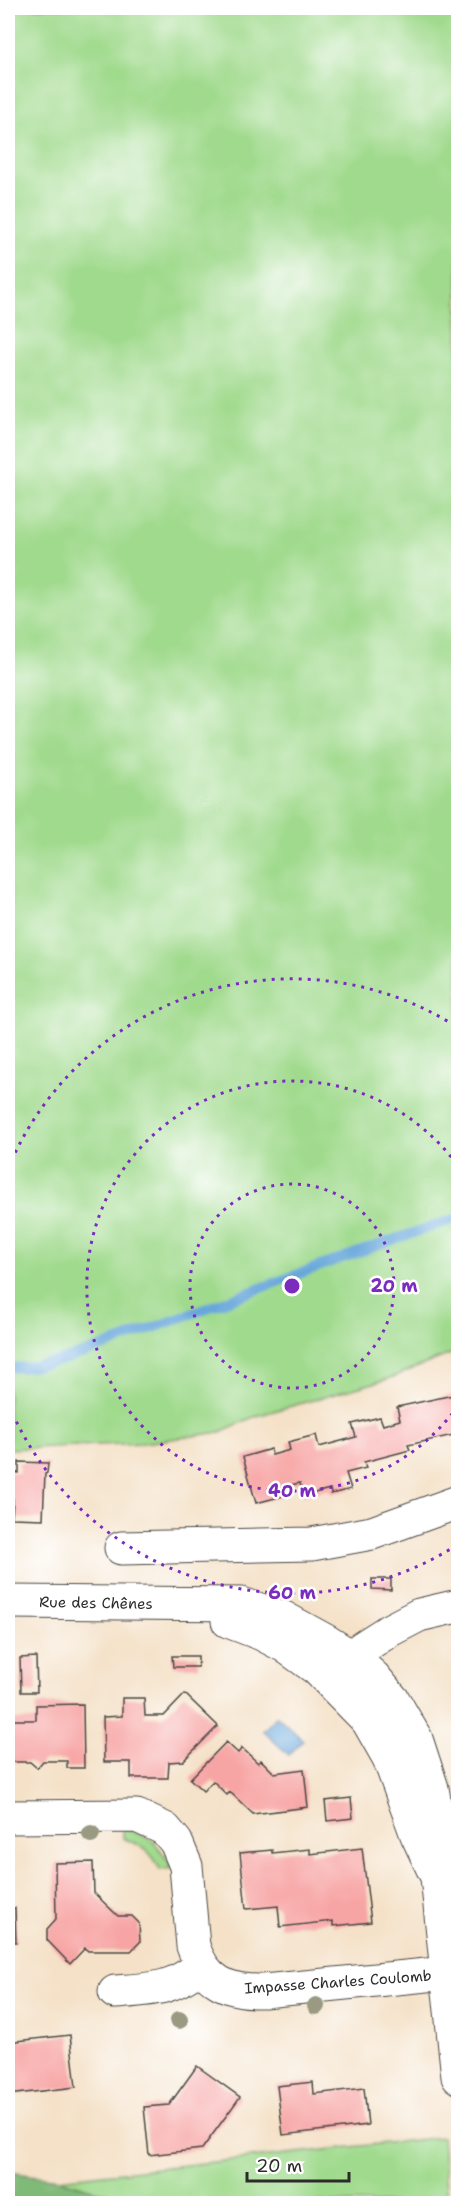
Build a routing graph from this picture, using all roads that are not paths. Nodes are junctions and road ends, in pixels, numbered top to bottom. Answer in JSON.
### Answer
{"nodes":[{"id":1,"x":459,"y":1502,"type":"edge"},
{"id":2,"x":121,"y":1548,"type":"dead end"},
{"id":3,"x":8,"y":1602,"type":"edge"},
{"id":4,"x":184,"y":1605,"type":"junction"},
{"id":5,"x":459,"y":1606,"type":"edge"},
{"id":6,"x":353,"y":1658,"type":"junction"},
{"id":7,"x":368,"y":1721,"type":"junction"},
{"id":8,"x":8,"y":1817,"type":"edge"},
{"id":9,"x":437,"y":1877,"type":"junction"},
{"id":10,"x":201,"y":1966,"type":"junction"},
{"id":11,"x":447,"y":1973,"type":"junction"},
{"id":12,"x":116,"y":1992,"type":"dead end"},
{"id":13,"x":459,"y":2077,"type":"edge"}],
"edges":[{"from":1,"to":2,"type":"street"},
{"from":3,"to":4,"type":"street","name":"Rue des Chênes"},
{"from":4,"to":6,"type":"street","name":"Rue des Chênes"},
{"from":4,"to":7,"type":"street","name":"Rue des Chênes"},
{"from":5,"to":6,"type":"street"},
{"from":6,"to":7,"type":"street"},
{"from":6,"to":9,"type":"street","name":"Rue des Chênes"},
{"from":7,"to":9,"type":"street"},
{"from":8,"to":10,"type":"street"},
{"from":9,"to":11,"type":"street"},
{"from":10,"to":11,"type":"street","name":"Impasse Charles Coulomb"},
{"from":10,"to":12,"type":"street"},
{"from":11,"to":13,"type":"street"}]}
